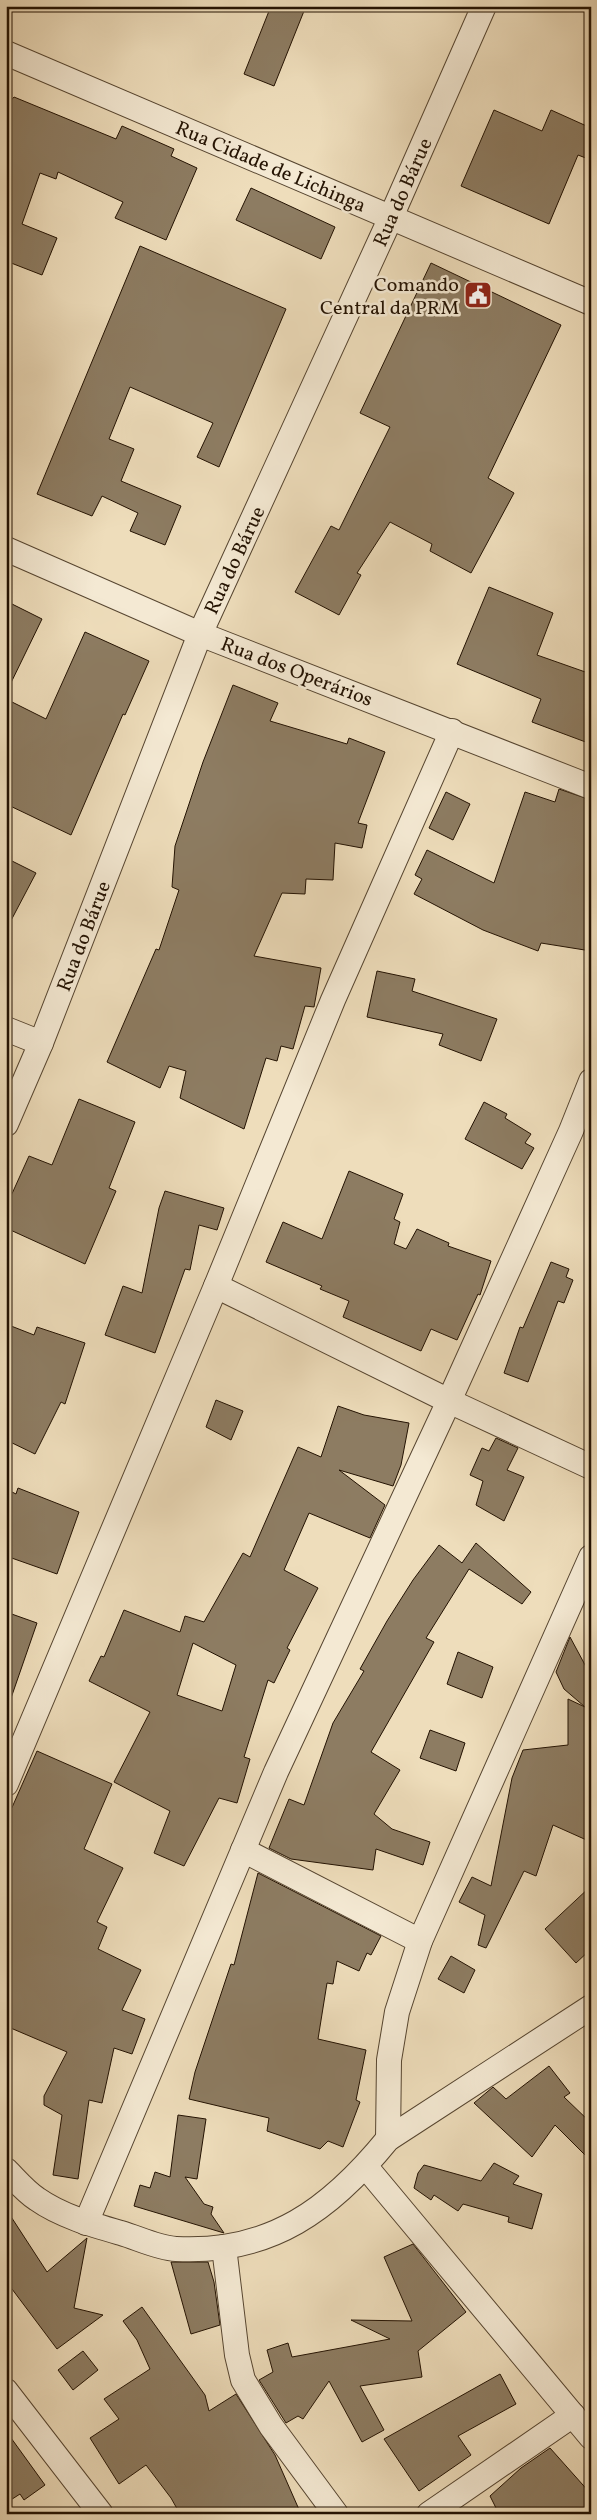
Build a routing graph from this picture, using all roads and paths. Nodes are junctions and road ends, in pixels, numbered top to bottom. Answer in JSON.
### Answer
{"nodes":[{"id":1,"x":484,"y":6,"type":"edge"},
{"id":2,"x":6,"y":53,"type":"edge"},
{"id":3,"x":391,"y":217,"type":"junction"},
{"id":4,"x":591,"y":303,"type":"edge"},
{"id":5,"x":6,"y":549,"type":"edge"},
{"id":6,"x":200,"y":634,"type":"junction"},
{"id":7,"x":452,"y":731,"type":"junction"},
{"id":8,"x":591,"y":787,"type":"edge"},
{"id":9,"x":6,"y":1029,"type":"edge"},
{"id":10,"x":41,"y":1043,"type":"junction"},
{"id":11,"x":591,"y":1081,"type":"edge"},
{"id":12,"x":6,"y":1124,"type":"edge"},
{"id":13,"x":216,"y":1286,"type":"junction"},
{"id":14,"x":449,"y":1401,"type":"junction"},
{"id":15,"x":591,"y":1467,"type":"edge"},
{"id":16,"x":591,"y":1557,"type":"edge"},
{"id":17,"x":6,"y":1784,"type":"edge"},
{"id":18,"x":243,"y":1850,"type":"junction"},
{"id":19,"x":420,"y":1941,"type":"junction"},
{"id":20,"x":591,"y":2007,"type":"edge"},
{"id":21,"x":388,"y":2139,"type":"junction"},
{"id":22,"x":366,"y":2166,"type":"junction"},
{"id":23,"x":6,"y":2170,"type":"edge"},
{"id":24,"x":86,"y":2223,"type":"junction"},
{"id":25,"x":224,"y":2247,"type":"junction"},
{"id":26,"x":6,"y":2391,"type":"edge"},
{"id":27,"x":572,"y":2415,"type":"junction"},
{"id":28,"x":591,"y":2437,"type":"edge"},
{"id":29,"x":101,"y":2514,"type":"edge"},
{"id":30,"x":336,"y":2514,"type":"edge"},
{"id":31,"x":429,"y":2514,"type":"edge"}],
"edges":[{"from":1,"to":3,"type":"street","name":"Rua do Bárue"},
{"from":2,"to":3,"type":"street","name":"Rua Cidade de Lichinga"},
{"from":3,"to":4,"type":"street","name":"Rua Cidade de Lichinga"},
{"from":3,"to":6,"type":"street","name":"Rua do Bárue"},
{"from":5,"to":6,"type":"street","name":"Rua dos Operários"},
{"from":6,"to":7,"type":"street","name":"Rua dos Operários"},
{"from":6,"to":10,"type":"street","name":"Rua do Bárue"},
{"from":7,"to":8,"type":"street","name":"Rua dos Operários"},
{"from":7,"to":13,"type":"street"},
{"from":9,"to":10,"type":"street"},
{"from":10,"to":12,"type":"street","name":"Rua do Bárue"},
{"from":11,"to":14,"type":"street"},
{"from":13,"to":14,"type":"street"},
{"from":13,"to":17,"type":"street"},
{"from":14,"to":15,"type":"street"},
{"from":14,"to":18,"type":"street"},
{"from":16,"to":19,"type":"street"},
{"from":18,"to":19,"type":"street"},
{"from":18,"to":24,"type":"street"},
{"from":19,"to":21,"type":"street"},
{"from":20,"to":21,"type":"street"},
{"from":21,"to":22,"type":"street"},
{"from":22,"to":25,"type":"street"},
{"from":22,"to":27,"type":"street"},
{"from":23,"to":24,"type":"street"},
{"from":24,"to":25,"type":"street"},
{"from":25,"to":30,"type":"street"},
{"from":26,"to":29,"type":"street"},
{"from":27,"to":28,"type":"street"},
{"from":27,"to":31,"type":"street"}]}
